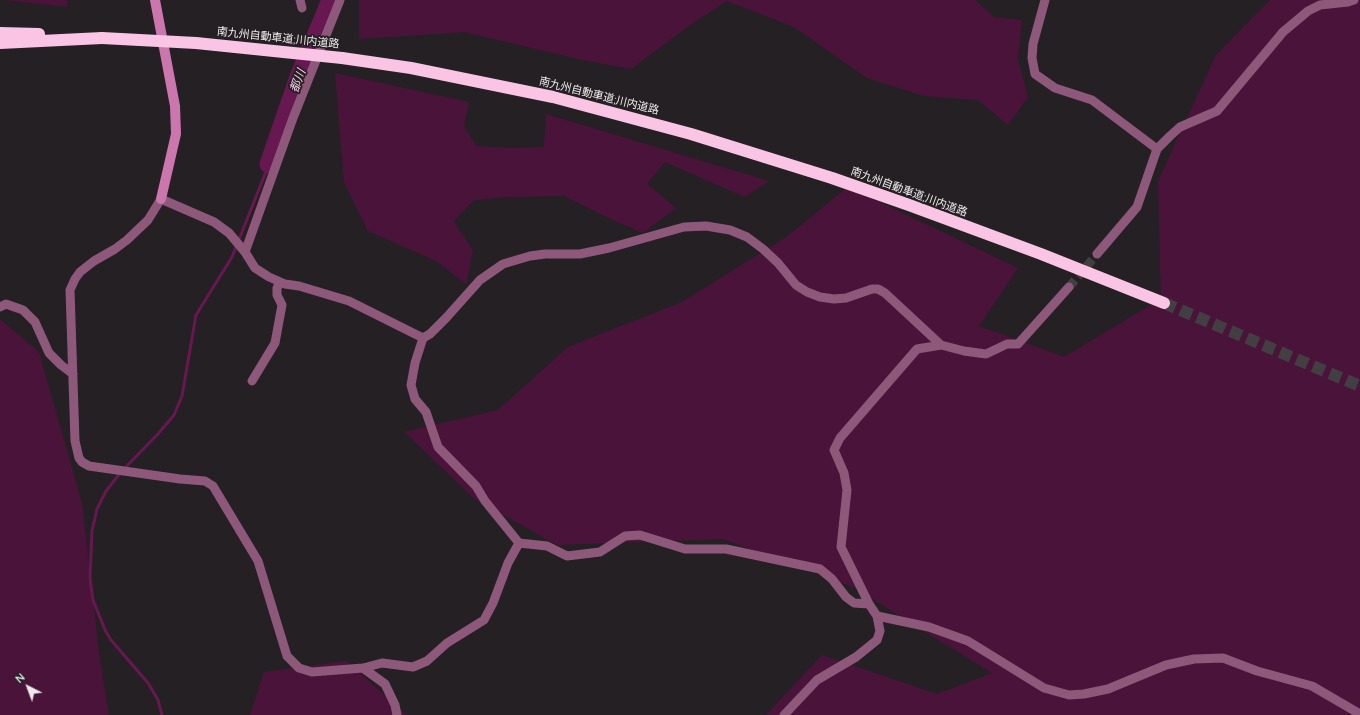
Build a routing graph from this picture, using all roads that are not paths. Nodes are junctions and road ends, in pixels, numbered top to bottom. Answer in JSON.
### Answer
{"nodes":[{"id":1,"x":155,"y":0,"type":"edge"},
{"id":2,"x":340,"y":0,"type":"edge"},
{"id":3,"x":1046,"y":0,"type":"edge"},
{"id":4,"x":1354,"y":0,"type":"edge"},
{"id":5,"x":0,"y":33,"type":"edge"},
{"id":6,"x":80,"y":38,"type":"junction"},
{"id":7,"x":0,"y":43,"type":"edge"},
{"id":8,"x":1157,"y":149,"type":"junction"},
{"id":9,"x":161,"y":199,"type":"junction"},
{"id":10,"x":244,"y":250,"type":"junction"},
{"id":11,"x":1096,"y":254,"type":"tunnel mouth"},
{"id":12,"x":280,"y":282,"type":"junction"},
{"id":13,"x":1069,"y":287,"type":"tunnel mouth"},
{"id":14,"x":1164,"y":303,"type":"tunnel mouth"},
{"id":15,"x":0,"y":307,"type":"edge"},
{"id":16,"x":423,"y":338,"type":"junction"},
{"id":17,"x":941,"y":345,"type":"junction"},
{"id":18,"x":73,"y":374,"type":"junction"},
{"id":19,"x":252,"y":381,"type":"dead end"},
{"id":20,"x":519,"y":543,"type":"junction"},
{"id":21,"x":869,"y":604,"type":"junction"},
{"id":22,"x":877,"y":616,"type":"junction"},
{"id":23,"x":363,"y":668,"type":"junction"},
{"id":24,"x":1360,"y":714,"type":"edge"},
{"id":25,"x":397,"y":715,"type":"edge"},
{"id":26,"x":784,"y":715,"type":"edge"}],
"edges":[{"from":1,"to":9,"type":"street"},
{"from":2,"to":10,"type":"street"},
{"from":3,"to":8,"type":"street"},
{"from":4,"to":8,"type":"street"},
{"from":5,"to":6,"type":"highway","name":"南九州自動車道;川内道路"},
{"from":6,"to":7,"type":"highway"},
{"from":6,"to":14,"type":"highway","name":"南九州自動車道;川内道路","bridge":true},
{"from":8,"to":11,"type":"street"},
{"from":9,"to":10,"type":"street"},
{"from":9,"to":18,"type":"street"},
{"from":10,"to":12,"type":"street"},
{"from":12,"to":16,"type":"street"},
{"from":12,"to":19,"type":"street"},
{"from":13,"to":17,"type":"street"},
{"from":15,"to":18,"type":"street"},
{"from":16,"to":17,"type":"street"},
{"from":16,"to":20,"type":"street"},
{"from":17,"to":21,"type":"street"},
{"from":18,"to":23,"type":"street"},
{"from":20,"to":21,"type":"street"},
{"from":20,"to":23,"type":"street"},
{"from":21,"to":22,"type":"street"},
{"from":22,"to":24,"type":"street"},
{"from":22,"to":26,"type":"street"},
{"from":23,"to":25,"type":"street"}]}
